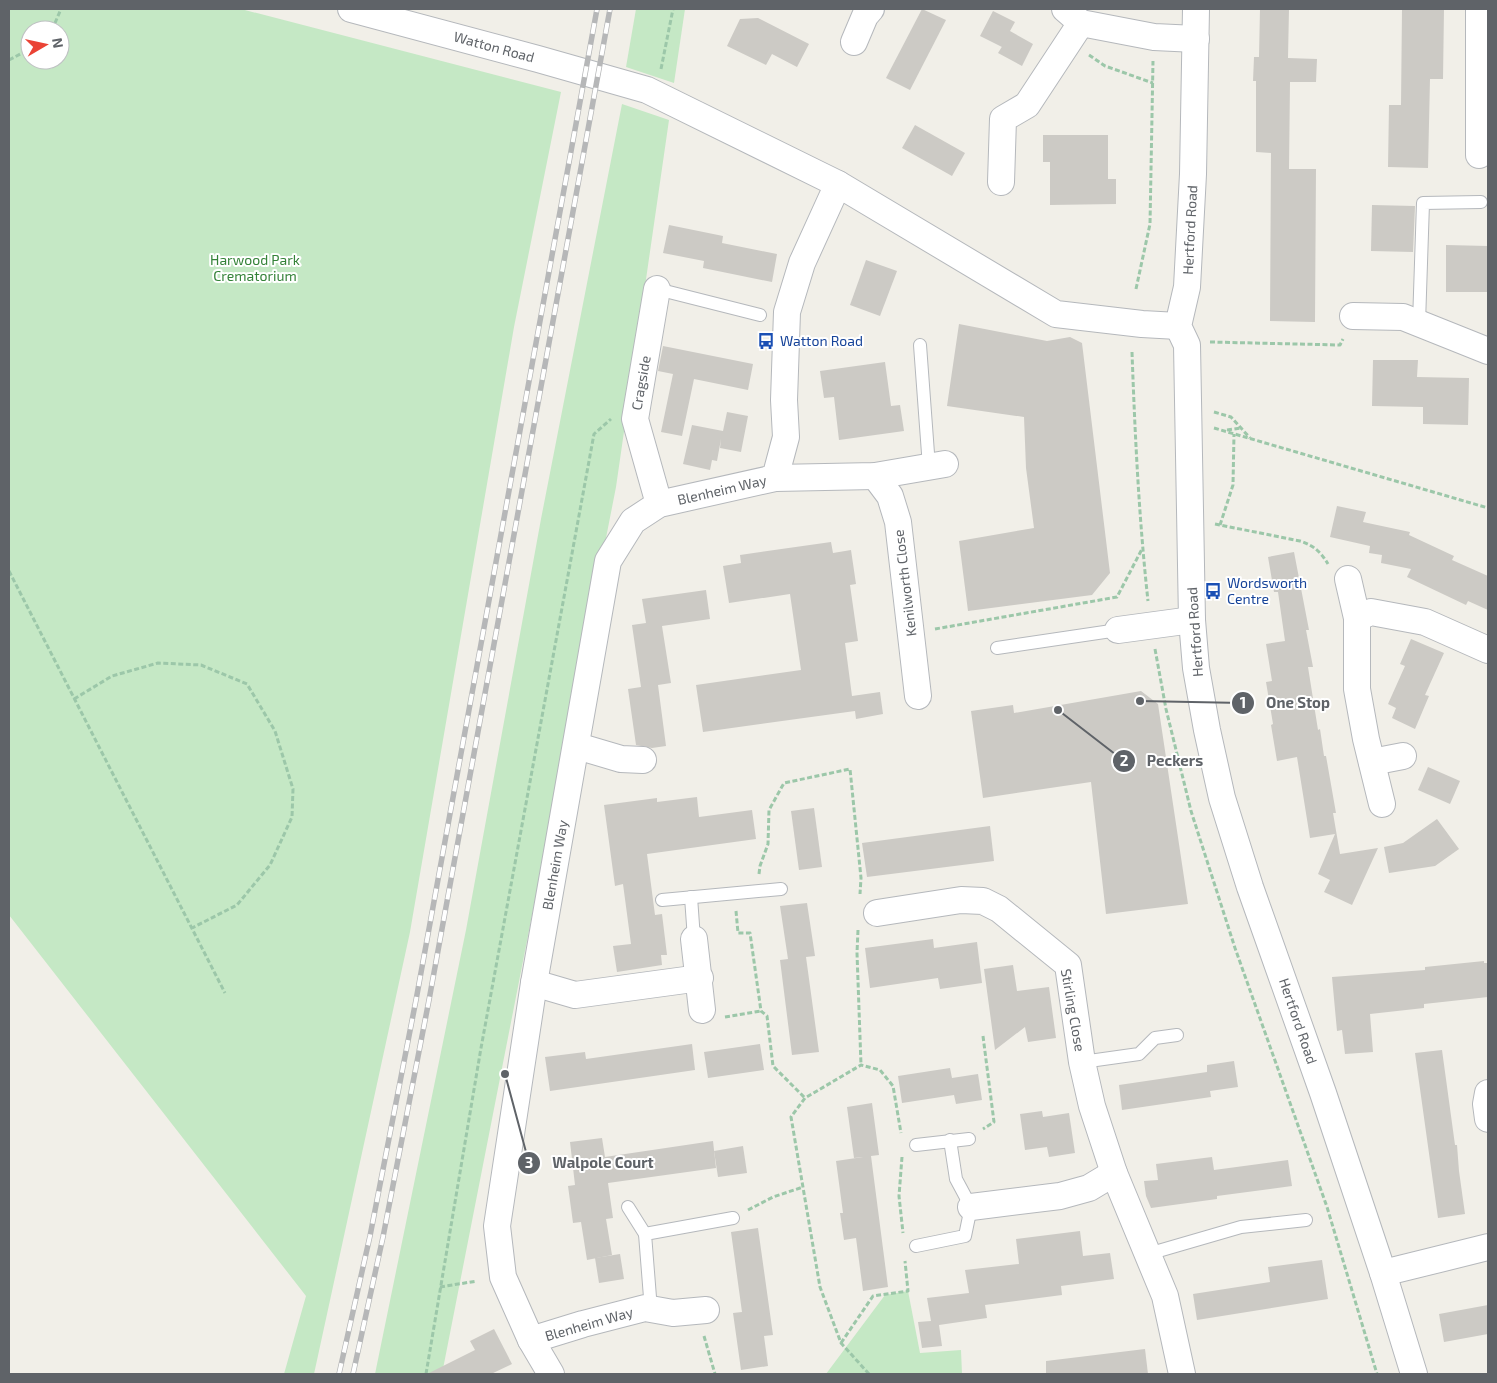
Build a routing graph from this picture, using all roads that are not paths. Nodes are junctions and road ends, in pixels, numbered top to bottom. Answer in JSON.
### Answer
{"nodes":[{"id":1,"x":351,"y":9,"type":"edge"},
{"id":2,"x":871,"y":9,"type":"edge"},
{"id":3,"x":1196,"y":9,"type":"edge"},
{"id":4,"x":1479,"y":9,"type":"edge"},
{"id":5,"x":1071,"y":24,"type":"edge"},
{"id":6,"x":1196,"y":39,"type":"junction"},
{"id":7,"x":854,"y":42,"type":"dead end"},
{"id":8,"x":1484,"y":103,"type":"edge"},
{"id":9,"x":1479,"y":155,"type":"dead end"},
{"id":10,"x":1002,"y":182,"type":"dead end"},
{"id":11,"x":838,"y":184,"type":"junction"},
{"id":12,"x":1481,"y":202,"type":"dead end"},
{"id":13,"x":658,"y":290,"type":"joint"},
{"id":14,"x":760,"y":315,"type":"dead end"},
{"id":15,"x":1353,"y":316,"type":"road end"},
{"id":16,"x":1419,"y":323,"type":"junction"},
{"id":17,"x":1183,"y":335,"type":"junction"},
{"id":18,"x":920,"y":345,"type":"dead end"},
{"id":19,"x":1488,"y":351,"type":"edge"},
{"id":20,"x":937,"y":465,"type":"joint"},
{"id":21,"x":875,"y":476,"type":"junction"},
{"id":22,"x":775,"y":478,"type":"junction"},
{"id":23,"x":659,"y":504,"type":"junction"},
{"id":24,"x":1348,"y":579,"type":"road end"},
{"id":25,"x":1357,"y":618,"type":"junction"},
{"id":26,"x":1192,"y":620,"type":"junction"},
{"id":27,"x":1118,"y":630,"type":"joint"},
{"id":28,"x":997,"y":648,"type":"dead end"},
{"id":29,"x":1488,"y":650,"type":"edge"},
{"id":30,"x":918,"y":696,"type":"dead end"},
{"id":31,"x":577,"y":746,"type":"junction"},
{"id":32,"x":1403,"y":756,"type":"dead end"},
{"id":33,"x":643,"y":760,"type":"dead end"},
{"id":34,"x":1372,"y":762,"type":"junction"},
{"id":35,"x":1382,"y":804,"type":"dead end"},
{"id":36,"x":781,"y":889,"type":"dead end"},
{"id":37,"x":691,"y":897,"type":"junction"},
{"id":38,"x":662,"y":900,"type":"dead end"},
{"id":39,"x":877,"y":913,"type":"dead end"},
{"id":40,"x":694,"y":939,"type":"joint"},
{"id":41,"x":700,"y":978,"type":"junction"},
{"id":42,"x":534,"y":983,"type":"junction"},
{"id":43,"x":702,"y":1010,"type":"dead end"},
{"id":44,"x":1177,"y":1035,"type":"dead end"},
{"id":45,"x":1082,"y":1062,"type":"junction"},
{"id":46,"x":1488,"y":1093,"type":"edge"},
{"id":47,"x":1488,"y":1119,"type":"edge"},
{"id":48,"x":969,"y":1139,"type":"road end"},
{"id":49,"x":950,"y":1140,"type":"junction"},
{"id":50,"x":909,"y":1146,"type":"road end"},
{"id":51,"x":1114,"y":1174,"type":"junction"},
{"id":52,"x":628,"y":1207,"type":"dead end"},
{"id":53,"x":971,"y":1207,"type":"junction"},
{"id":54,"x":733,"y":1218,"type":"road end"},
{"id":55,"x":1306,"y":1220,"type":"dead end"},
{"id":56,"x":645,"y":1234,"type":"junction"},
{"id":57,"x":916,"y":1246,"type":"dead end"},
{"id":58,"x":1488,"y":1246,"type":"edge"},
{"id":59,"x":1148,"y":1254,"type":"junction"},
{"id":60,"x":1383,"y":1273,"type":"junction"},
{"id":61,"x":652,"y":1310,"type":"junction"},
{"id":62,"x":703,"y":1311,"type":"road end"},
{"id":63,"x":531,"y":1340,"type":"junction"},
{"id":64,"x":551,"y":1374,"type":"edge"},
{"id":65,"x":1182,"y":1374,"type":"edge"},
{"id":66,"x":1414,"y":1374,"type":"edge"}],
"edges":[{"from":1,"to":11,"type":"street","name":"Watton Road"},
{"from":2,"to":7,"type":"street"},
{"from":3,"to":6,"type":"street","name":"Hertford Road"},
{"from":4,"to":8,"type":"street"},
{"from":5,"to":6,"type":"street"},
{"from":5,"to":10,"type":"street"},
{"from":6,"to":17,"type":"street","name":"Hertford Road"},
{"from":8,"to":9,"type":"street"},
{"from":11,"to":17,"type":"street","name":"Watton Road"},
{"from":11,"to":22,"type":"street","name":"Blenheim Way"},
{"from":12,"to":16,"type":"lane"},
{"from":13,"to":14,"type":"lane"},
{"from":13,"to":23,"type":"street","name":"Cragside"},
{"from":15,"to":16,"type":"street"},
{"from":16,"to":19,"type":"street"},
{"from":17,"to":26,"type":"street","name":"Hertford Road"},
{"from":18,"to":20,"type":"lane"},
{"from":20,"to":21,"type":"street"},
{"from":21,"to":22,"type":"street"},
{"from":21,"to":30,"type":"street","name":"Kenilworth Close"},
{"from":22,"to":23,"type":"street","name":"Blenheim Way"},
{"from":23,"to":31,"type":"street","name":"Blenheim Way"},
{"from":24,"to":25,"type":"street"},
{"from":25,"to":29,"type":"street"},
{"from":25,"to":34,"type":"street"},
{"from":26,"to":27,"type":"street"},
{"from":26,"to":60,"type":"street","name":"Hertford Road"},
{"from":27,"to":28,"type":"lane"},
{"from":31,"to":33,"type":"street"},
{"from":31,"to":42,"type":"street","name":"Blenheim Way"},
{"from":32,"to":34,"type":"street"},
{"from":34,"to":35,"type":"street"},
{"from":36,"to":37,"type":"lane"},
{"from":37,"to":38,"type":"lane"},
{"from":37,"to":40,"type":"lane"},
{"from":39,"to":45,"type":"street","name":"Stirling Close"},
{"from":40,"to":41,"type":"street"},
{"from":41,"to":42,"type":"street"},
{"from":41,"to":43,"type":"street"},
{"from":42,"to":63,"type":"street","name":"Blenheim Way"},
{"from":44,"to":45,"type":"lane"},
{"from":45,"to":51,"type":"street","name":"Stirling Close"},
{"from":46,"to":47,"type":"street"},
{"from":48,"to":49,"type":"lane"},
{"from":49,"to":50,"type":"lane"},
{"from":49,"to":53,"type":"lane"},
{"from":51,"to":53,"type":"street"},
{"from":51,"to":59,"type":"street","name":"Stirling Close"},
{"from":52,"to":56,"type":"lane"},
{"from":53,"to":57,"type":"lane"},
{"from":54,"to":56,"type":"lane"},
{"from":55,"to":59,"type":"lane"},
{"from":56,"to":61,"type":"lane"},
{"from":58,"to":60,"type":"street"},
{"from":59,"to":65,"type":"street","name":"Stirling Close"},
{"from":60,"to":66,"type":"street","name":"Hertford Road"},
{"from":61,"to":62,"type":"street","name":"Blenheim Way"},
{"from":61,"to":63,"type":"street","name":"Blenheim Way"},
{"from":63,"to":64,"type":"street","name":"Blenheim Way"}]}
